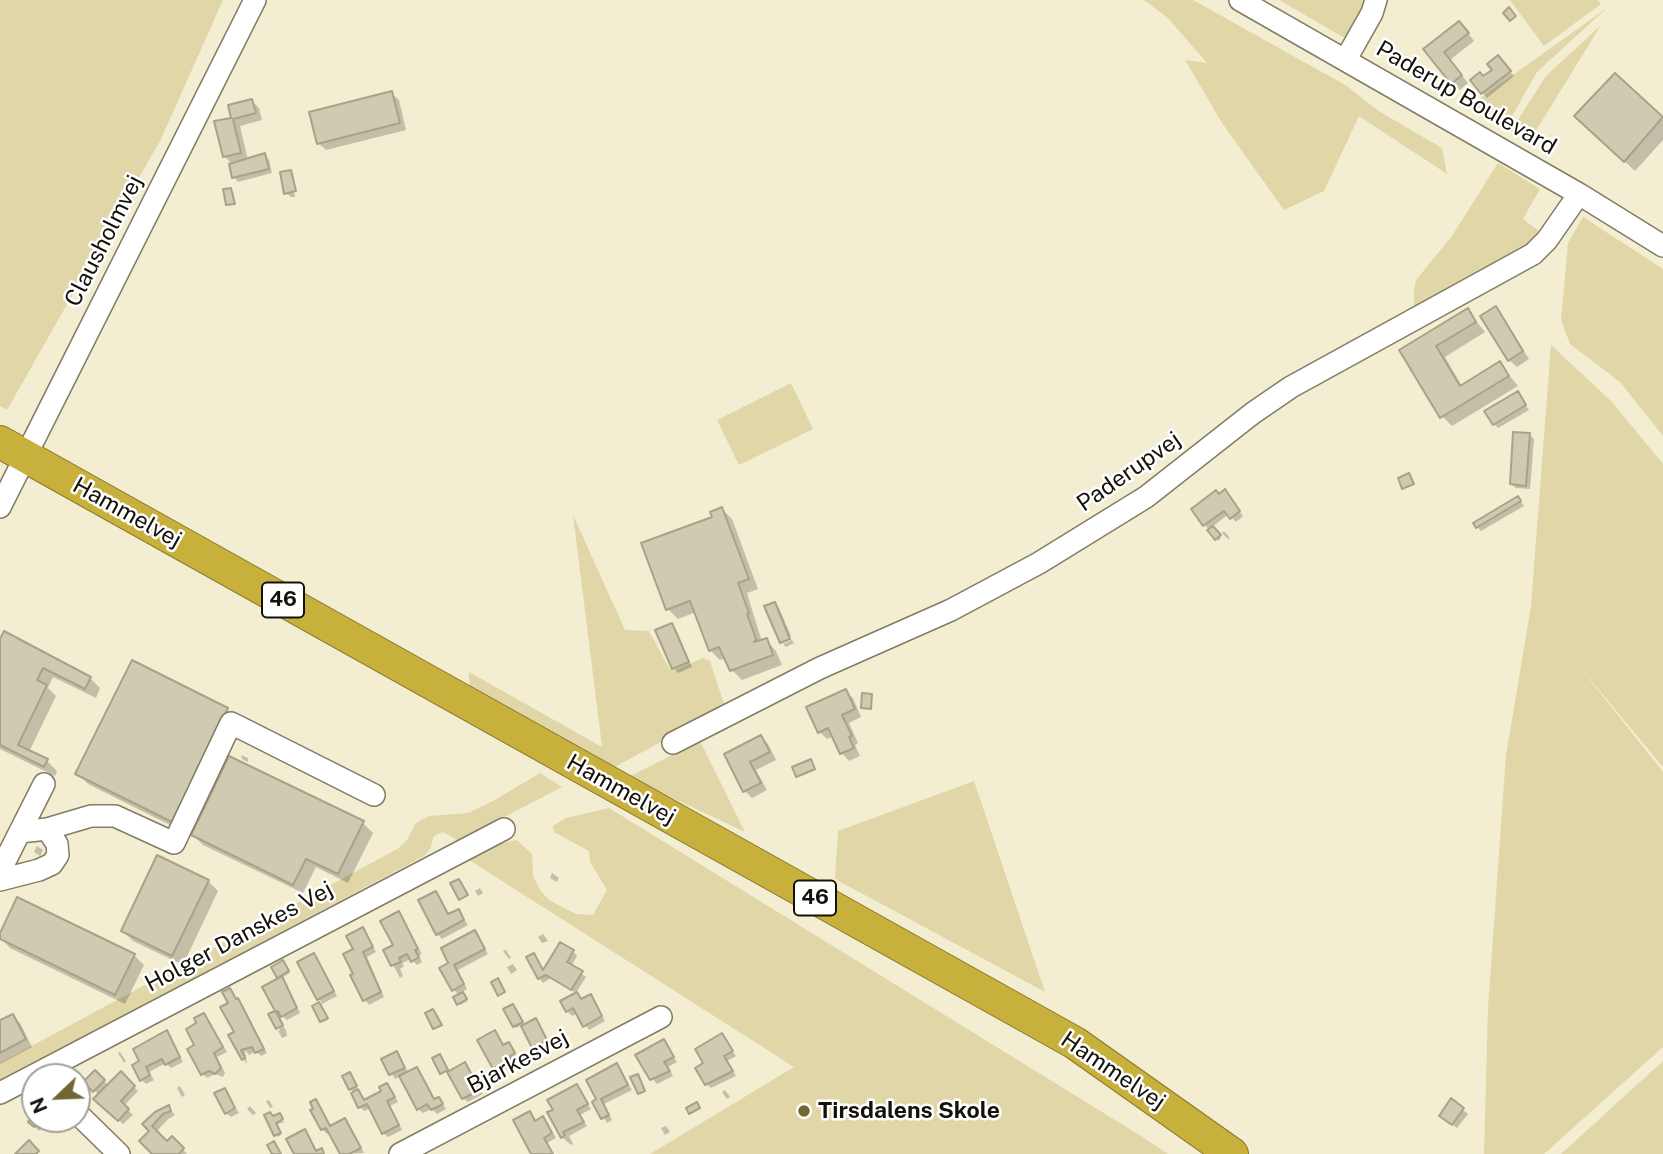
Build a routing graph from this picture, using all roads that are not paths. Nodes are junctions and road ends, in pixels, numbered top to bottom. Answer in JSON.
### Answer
{"nodes":[{"id":1,"x":254,"y":0,"type":"edge"},
{"id":2,"x":1240,"y":0,"type":"edge"},
{"id":3,"x":1376,"y":0,"type":"edge"},
{"id":4,"x":1346,"y":59,"type":"junction"},
{"id":5,"x":1579,"y":194,"type":"junction"},
{"id":6,"x":1663,"y":246,"type":"edge"},
{"id":7,"x":12,"y":449,"type":"edge"},
{"id":8,"x":0,"y":507,"type":"edge"},
{"id":9,"x":673,"y":743,"type":"dead end"},
{"id":10,"x":44,"y":784,"type":"dead end"},
{"id":11,"x":374,"y":795,"type":"dead end"},
{"id":12,"x":47,"y":829,"type":"junction"},
{"id":13,"x":504,"y":829,"type":"dead end"},
{"id":14,"x":20,"y":832,"type":"junction"},
{"id":15,"x":0,"y":871,"type":"edge"},
{"id":16,"x":0,"y":880,"type":"edge"},
{"id":17,"x":661,"y":1017,"type":"dead end"},
{"id":18,"x":62,"y":1063,"type":"edge"},
{"id":19,"x":21,"y":1083,"type":"edge"},
{"id":20,"x":0,"y":1093,"type":"edge"},
{"id":21,"x":91,"y":1127,"type":"edge"},
{"id":22,"x":119,"y":1154,"type":"edge"},
{"id":23,"x":400,"y":1154,"type":"edge"},
{"id":24,"x":1232,"y":1154,"type":"edge"}],
"edges":[{"from":1,"to":7,"type":"street","name":"Clausholmvej"},
{"from":2,"to":4,"type":"street","name":"Paderup Boulevard"},
{"from":3,"to":4,"type":"street"},
{"from":4,"to":5,"type":"street","name":"Paderup Boulevard"},
{"from":5,"to":6,"type":"street","name":"Paderup Boulevard"},
{"from":5,"to":9,"type":"street","name":"Paderupvej"},
{"from":7,"to":8,"type":"street","name":"Clausholmvej"},
{"from":7,"to":24,"type":"highway","name":"Hammelvej","number":"46"},
{"from":10,"to":14,"type":"street"},
{"from":11,"to":12,"type":"street"},
{"from":12,"to":14,"type":"street"},
{"from":12,"to":16,"type":"street"},
{"from":13,"to":18,"type":"street","name":"Holger Danskes Vej"},
{"from":14,"to":15,"type":"street"},
{"from":17,"to":23,"type":"street","name":"Bjarkesvej"},
{"from":19,"to":20,"type":"street","name":"Holger Danskes Vej"},
{"from":21,"to":22,"type":"street"}]}
